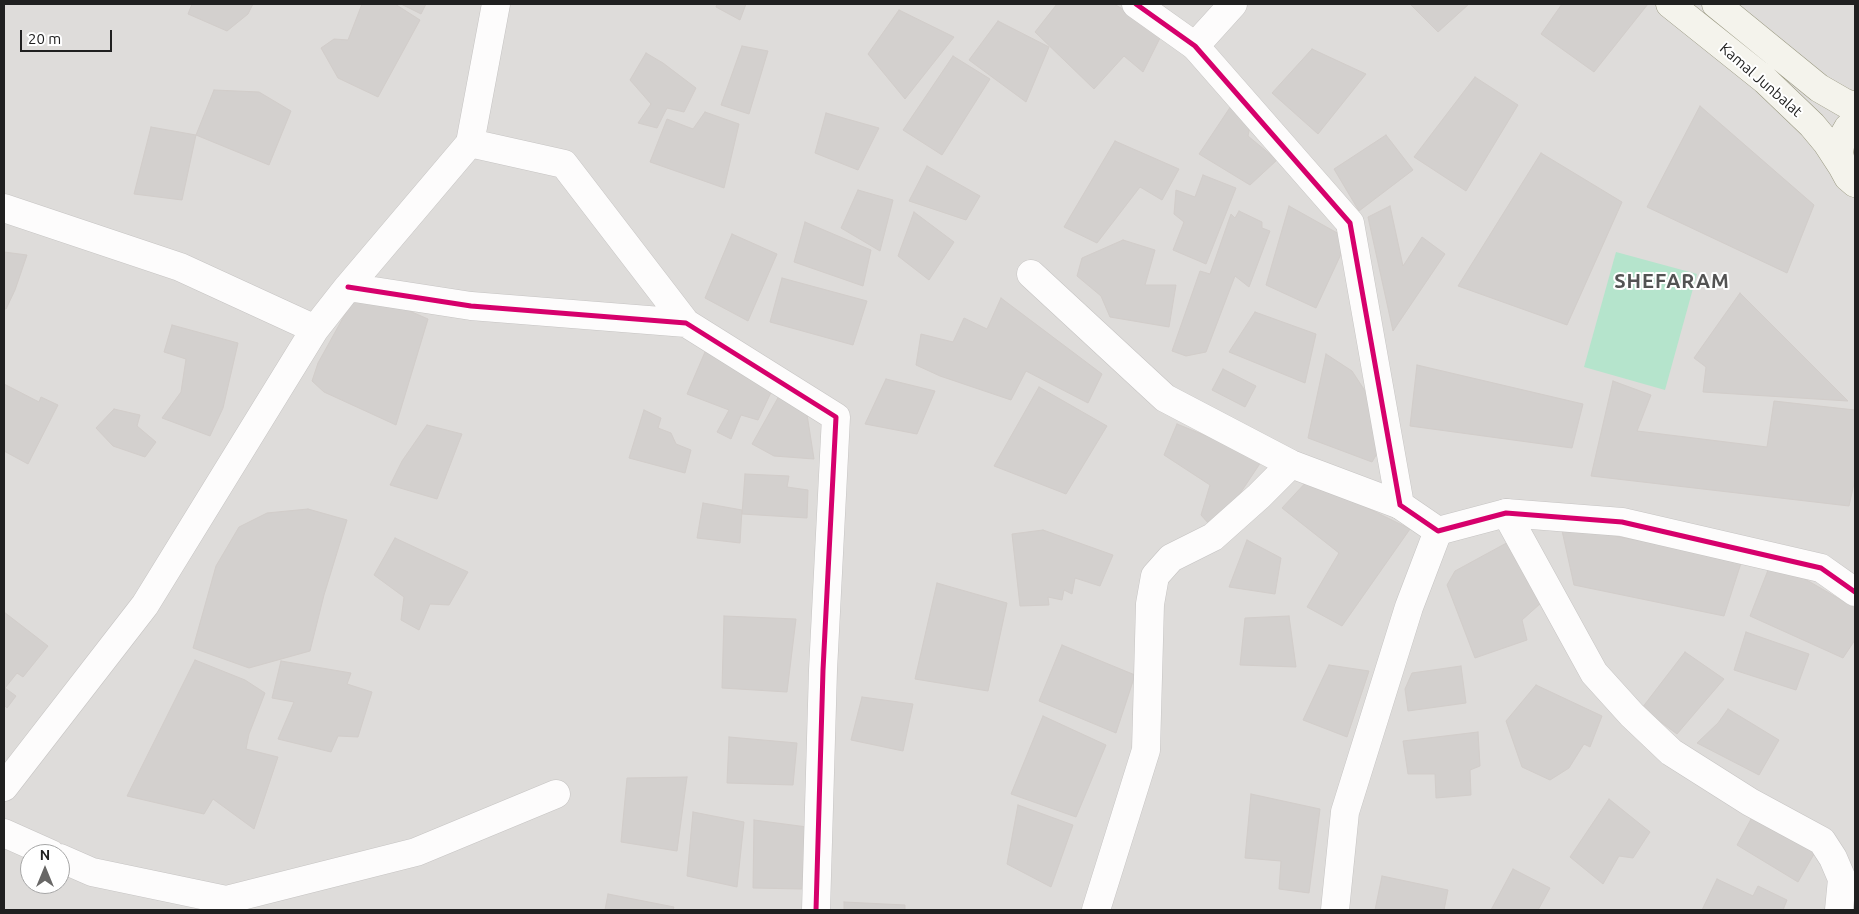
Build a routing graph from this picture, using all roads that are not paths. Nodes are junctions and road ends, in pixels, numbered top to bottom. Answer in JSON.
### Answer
{"nodes":[{"id":1,"x":496,"y":4,"type":"edge"},
{"id":2,"x":1136,"y":4,"type":"edge"},
{"id":3,"x":1233,"y":4,"type":"edge"},
{"id":4,"x":1670,"y":4,"type":"edge"},
{"id":5,"x":1716,"y":4,"type":"edge"},
{"id":6,"x":1194,"y":46,"type":"junction"},
{"id":7,"x":1855,"y":106,"type":"edge"},
{"id":8,"x":1855,"y":121,"type":"edge"},
{"id":9,"x":470,"y":143,"type":"junction"},
{"id":10,"x":1849,"y":174,"type":"edge"},
{"id":11,"x":4,"y":208,"type":"edge"},
{"id":12,"x":1031,"y":274,"type":"dead end"},
{"id":13,"x":348,"y":287,"type":"junction"},
{"id":14,"x":686,"y":323,"type":"junction"},
{"id":15,"x":315,"y":330,"type":"junction"},
{"id":16,"x":1291,"y":464,"type":"junction"},
{"id":17,"x":1400,"y":506,"type":"junction"},
{"id":18,"x":1506,"y":513,"type":"junction"},
{"id":19,"x":1438,"y":532,"type":"junction"},
{"id":20,"x":1855,"y":592,"type":"edge"},
{"id":21,"x":4,"y":787,"type":"edge"},
{"id":22,"x":556,"y":794,"type":"dead end"},
{"id":23,"x":4,"y":833,"type":"edge"},
{"id":24,"x":29,"y":844,"type":"edge"},
{"id":25,"x":70,"y":862,"type":"edge"},
{"id":26,"x":816,"y":910,"type":"edge"},
{"id":27,"x":1096,"y":910,"type":"edge"},
{"id":28,"x":1334,"y":910,"type":"edge"},
{"id":29,"x":1839,"y":910,"type":"edge"}],
"edges":[{"from":1,"to":9,"type":"street"},
{"from":2,"to":6,"type":"street"},
{"from":3,"to":6,"type":"street"},
{"from":4,"to":10,"type":"main road","name":"Kamal Junbalat"},
{"from":5,"to":7,"type":"main road","name":"Kamal Junbalat"},
{"from":6,"to":17,"type":"street"},
{"from":8,"to":10,"type":"main road"},
{"from":9,"to":13,"type":"street"},
{"from":9,"to":14,"type":"street"},
{"from":11,"to":15,"type":"street"},
{"from":12,"to":16,"type":"street"},
{"from":13,"to":14,"type":"street"},
{"from":13,"to":15,"type":"street"},
{"from":14,"to":26,"type":"street"},
{"from":15,"to":21,"type":"street"},
{"from":16,"to":17,"type":"street"},
{"from":16,"to":27,"type":"street"},
{"from":17,"to":19,"type":"street"},
{"from":18,"to":19,"type":"street"},
{"from":18,"to":20,"type":"street"},
{"from":18,"to":29,"type":"street"},
{"from":19,"to":28,"type":"street"},
{"from":22,"to":25,"type":"street"},
{"from":23,"to":24,"type":"street"}]}
